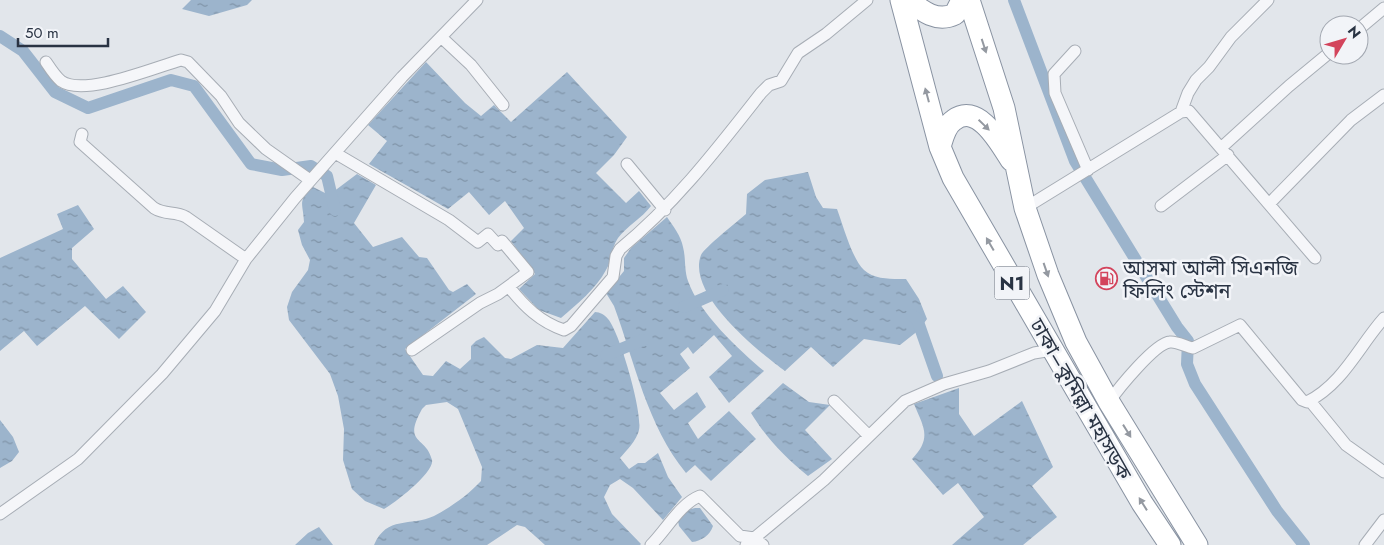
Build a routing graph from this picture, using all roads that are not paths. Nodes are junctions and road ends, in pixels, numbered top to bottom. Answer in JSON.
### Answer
{"nodes":[{"id":1,"x":477,"y":0,"type":"edge"},
{"id":2,"x":866,"y":0,"type":"edge"},
{"id":3,"x":901,"y":0,"type":"edge"},
{"id":4,"x":908,"y":0,"type":"edge"},
{"id":5,"x":962,"y":0,"type":"edge"},
{"id":6,"x":969,"y":0,"type":"edge"},
{"id":7,"x":1268,"y":0,"type":"edge"},
{"id":8,"x":1384,"y":8,"type":"edge"},
{"id":9,"x":1369,"y":21,"type":"edge"},
{"id":10,"x":441,"y":37,"type":"junction"},
{"id":11,"x":1075,"y":50,"type":"dead end"},
{"id":12,"x":1319,"y":61,"type":"edge"},
{"id":13,"x":46,"y":62,"type":"dead end"},
{"id":14,"x":1384,"y":95,"type":"edge"},
{"id":15,"x":503,"y":105,"type":"dead end"},
{"id":16,"x":1181,"y":112,"type":"junction"},
{"id":17,"x":82,"y":134,"type":"dead end"},
{"id":18,"x":940,"y":147,"type":"junction"},
{"id":19,"x":1225,"y":151,"type":"junction"},
{"id":20,"x":335,"y":153,"type":"junction"},
{"id":21,"x":627,"y":164,"type":"dead end"},
{"id":22,"x":1017,"y":170,"type":"junction"},
{"id":23,"x":1088,"y":170,"type":"junction"},
{"id":24,"x":310,"y":180,"type":"junction"},
{"id":25,"x":1269,"y":204,"type":"junction"},
{"id":26,"x":1161,"y":206,"type":"dead end"},
{"id":27,"x":1025,"y":208,"type":"junction"},
{"id":28,"x":665,"y":210,"type":"junction"},
{"id":29,"x":1315,"y":258,"type":"dead end"},
{"id":30,"x":246,"y":260,"type":"junction"},
{"id":31,"x":509,"y":287,"type":"junction"},
{"id":32,"x":1384,"y":318,"type":"edge"},
{"id":33,"x":412,"y":350,"type":"dead end"},
{"id":34,"x":1052,"y":350,"type":"junction"},
{"id":35,"x":834,"y":401,"type":"dead end"},
{"id":36,"x":1310,"y":401,"type":"junction"},
{"id":37,"x":1109,"y":402,"type":"junction"},
{"id":38,"x":868,"y":435,"type":"junction"},
{"id":39,"x":1384,"y":472,"type":"edge"},
{"id":40,"x":0,"y":514,"type":"edge"},
{"id":41,"x":1384,"y":520,"type":"edge"},
{"id":42,"x":754,"y":543,"type":"edge"},
{"id":43,"x":650,"y":545,"type":"edge"},
{"id":44,"x":1170,"y":545,"type":"edge"},
{"id":45,"x":1197,"y":545,"type":"edge"},
{"id":46,"x":1365,"y":545,"type":"edge"}],
"edges":[{"from":1,"to":10,"type":"street"},
{"from":2,"to":28,"type":"street"},
{"from":18,"to":3,"type":"highway","name":"ঢাকা–কুমিল্লা মহাসড়ক","number":"N1","one_way":true},
{"from":4,"to":5,"type":"highway"},
{"from":6,"to":22,"type":"highway","name":"ঢাকা–কুমিল্লা মহাসড়ক","number":"N1","one_way":true},
{"from":7,"to":16,"type":"street"},
{"from":8,"to":9,"type":"street"},
{"from":10,"to":15,"type":"street"},
{"from":10,"to":20,"type":"street"},
{"from":11,"to":23,"type":"street"},
{"from":12,"to":19,"type":"street"},
{"from":13,"to":24,"type":"street"},
{"from":14,"to":25,"type":"street"},
{"from":16,"to":19,"type":"street"},
{"from":16,"to":23,"type":"street"},
{"from":17,"to":30,"type":"street"},
{"from":18,"to":22,"type":"highway","one_way":true},
{"from":34,"to":18,"type":"highway","name":"ঢাকা–কুমিল্লা মহাসড়ক","number":"N1","one_way":true},
{"from":19,"to":25,"type":"street"},
{"from":19,"to":26,"type":"street"},
{"from":20,"to":24,"type":"street"},
{"from":20,"to":31,"type":"street"},
{"from":21,"to":28,"type":"street"},
{"from":22,"to":27,"type":"highway","name":"ঢাকা–কুমিল্লা মহাসড়ক","number":"N1"},
{"from":23,"to":27,"type":"street"},
{"from":24,"to":30,"type":"street"},
{"from":25,"to":29,"type":"street"},
{"from":27,"to":37,"type":"highway","name":"ঢাকা–কুমিল্লা মহাসড়ক","number":"N1","one_way":true},
{"from":28,"to":31,"type":"street"},
{"from":30,"to":40,"type":"street"},
{"from":31,"to":33,"type":"street"},
{"from":32,"to":36,"type":"street"},
{"from":34,"to":38,"type":"street"},
{"from":44,"to":34,"type":"highway","name":"ঢাকা–কুমিল্লা মহাসড়ক","number":"N1","one_way":true},
{"from":35,"to":38,"type":"street"},
{"from":36,"to":37,"type":"street"},
{"from":36,"to":39,"type":"street"},
{"from":37,"to":45,"type":"highway","name":"ঢাকা–কুমিল্লা মহাসড়ক","number":"N1","one_way":true},
{"from":38,"to":42,"type":"street"},
{"from":41,"to":46,"type":"street"},
{"from":42,"to":43,"type":"street"}]}
